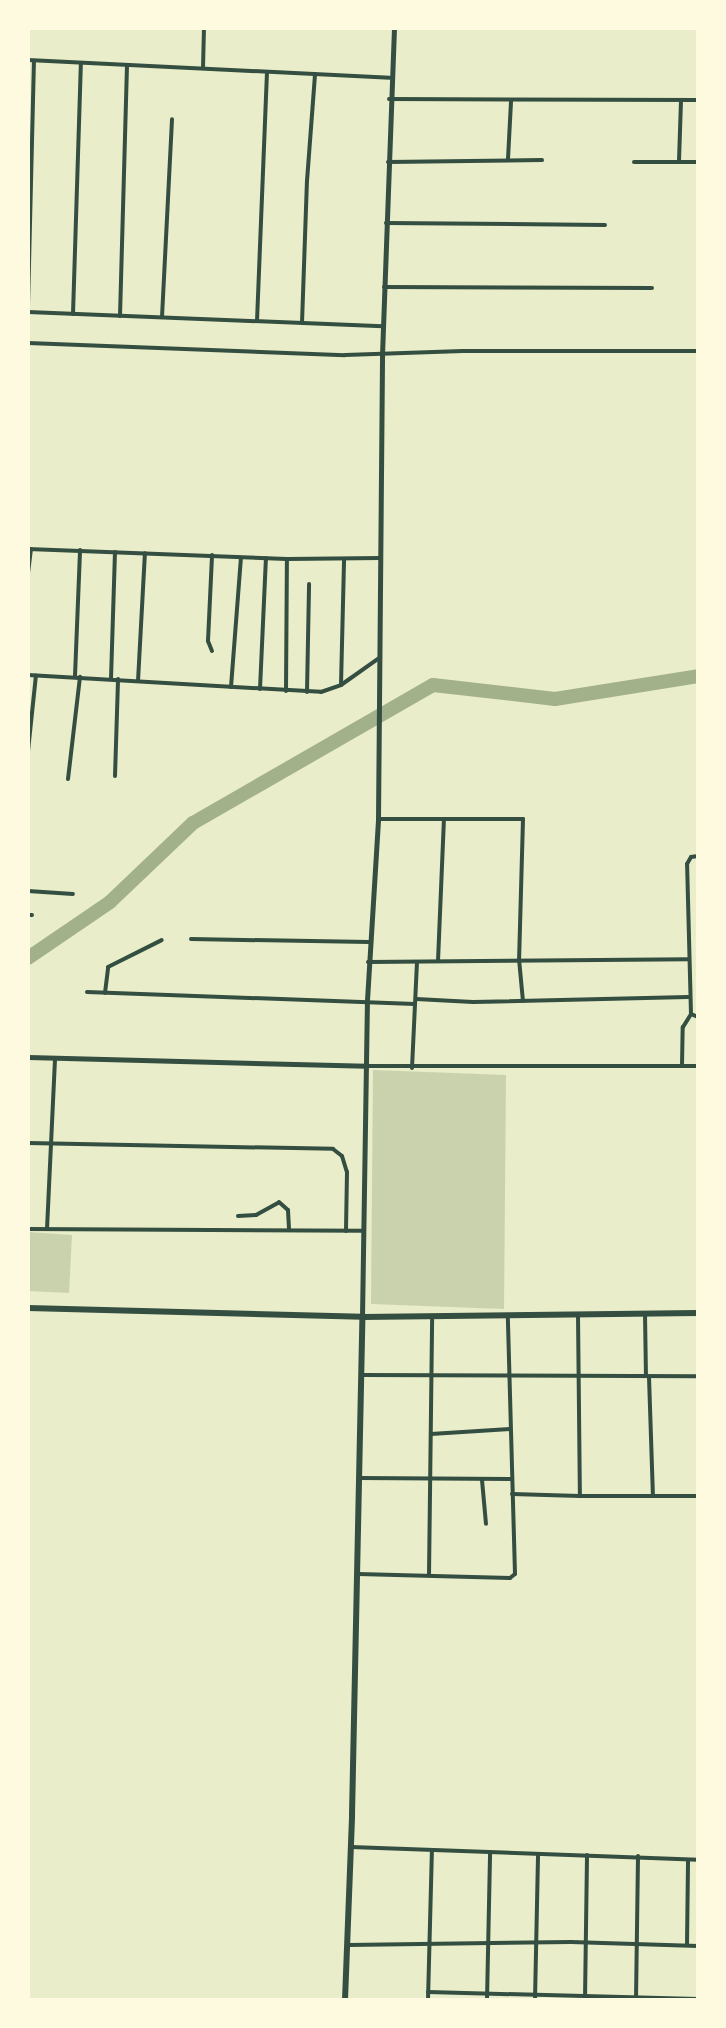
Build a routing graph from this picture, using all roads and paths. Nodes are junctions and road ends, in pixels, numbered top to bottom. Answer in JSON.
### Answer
{"nodes":[{"id":1,"x":204,"y":28,"type":"edge"},
{"id":2,"x":394,"y":28,"type":"edge"},
{"id":3,"x":31,"y":61,"type":"edge"},
{"id":4,"x":81,"y":63,"type":"junction"},
{"id":5,"x":127,"y":65,"type":"junction"},
{"id":6,"x":203,"y":68,"type":"junction"},
{"id":7,"x":267,"y":73,"type":"junction"},
{"id":8,"x":315,"y":74,"type":"junction"},
{"id":9,"x":390,"y":78,"type":"junction"},
{"id":10,"x":389,"y":99,"type":"junction"},
{"id":11,"x":681,"y":100,"type":"junction"},
{"id":12,"x":698,"y":100,"type":"edge"},
{"id":13,"x":511,"y":101,"type":"junction"},
{"id":14,"x":172,"y":119,"type":"dead end"},
{"id":15,"x":508,"y":159,"type":"junction"},
{"id":16,"x":542,"y":160,"type":"dead end"},
{"id":17,"x":388,"y":162,"type":"junction"},
{"id":18,"x":634,"y":162,"type":"dead end"},
{"id":19,"x":679,"y":162,"type":"junction"},
{"id":20,"x":698,"y":162,"type":"edge"},
{"id":21,"x":386,"y":223,"type":"junction"},
{"id":22,"x":605,"y":225,"type":"dead end"},
{"id":23,"x":384,"y":287,"type":"junction"},
{"id":24,"x":652,"y":288,"type":"dead end"},
{"id":25,"x":28,"y":305,"type":"edge"},
{"id":26,"x":28,"y":312,"type":"edge"},
{"id":27,"x":73,"y":314,"type":"junction"},
{"id":28,"x":120,"y":316,"type":"junction"},
{"id":29,"x":162,"y":317,"type":"junction"},
{"id":30,"x":257,"y":321,"type":"junction"},
{"id":31,"x":302,"y":323,"type":"junction"},
{"id":32,"x":383,"y":326,"type":"junction"},
{"id":33,"x":28,"y":343,"type":"edge"},
{"id":34,"x":698,"y":351,"type":"edge"},
{"id":35,"x":382,"y":355,"type":"junction"},
{"id":36,"x":30,"y":549,"type":"edge"},
{"id":37,"x":80,"y":550,"type":"junction"},
{"id":38,"x":115,"y":552,"type":"junction"},
{"id":39,"x":145,"y":553,"type":"junction"},
{"id":40,"x":212,"y":555,"type":"junction"},
{"id":41,"x":241,"y":557,"type":"junction"},
{"id":42,"x":266,"y":558,"type":"junction"},
{"id":43,"x":382,"y":558,"type":"junction"},
{"id":44,"x":287,"y":559,"type":"junction"},
{"id":45,"x":344,"y":559,"type":"junction"},
{"id":46,"x":28,"y":573,"type":"edge"},
{"id":47,"x":309,"y":584,"type":"dead end"},
{"id":48,"x":212,"y":651,"type":"dead end"},
{"id":49,"x":381,"y":656,"type":"junction"},
{"id":50,"x":28,"y":675,"type":"edge"},
{"id":51,"x":36,"y":675,"type":"junction"},
{"id":52,"x":78,"y":677,"type":"junction"},
{"id":53,"x":111,"y":679,"type":"junction"},
{"id":54,"x":118,"y":679,"type":"junction"},
{"id":55,"x":138,"y":681,"type":"junction"},
{"id":56,"x":341,"y":685,"type":"junction"},
{"id":57,"x":231,"y":687,"type":"junction"},
{"id":58,"x":260,"y":689,"type":"junction"},
{"id":59,"x":286,"y":691,"type":"junction"},
{"id":60,"x":307,"y":692,"type":"junction"},
{"id":61,"x":28,"y":751,"type":"edge"},
{"id":62,"x":115,"y":776,"type":"dead end"},
{"id":63,"x":68,"y":779,"type":"dead end"},
{"id":64,"x":378,"y":819,"type":"junction"},
{"id":65,"x":444,"y":820,"type":"junction"},
{"id":66,"x":698,"y":856,"type":"edge"},
{"id":67,"x":28,"y":891,"type":"edge"},
{"id":68,"x":73,"y":894,"type":"dead end"},
{"id":69,"x":689,"y":938,"type":"junction"},
{"id":70,"x":698,"y":938,"type":"edge"},
{"id":71,"x":191,"y":939,"type":"dead end"},
{"id":72,"x":162,"y":940,"type":"dead end"},
{"id":73,"x":369,"y":942,"type":"junction"},
{"id":74,"x":519,"y":959,"type":"junction"},
{"id":75,"x":689,"y":959,"type":"junction"},
{"id":76,"x":368,"y":962,"type":"junction"},
{"id":77,"x":417,"y":963,"type":"junction"},
{"id":78,"x":438,"y":963,"type":"junction"},
{"id":79,"x":87,"y":992,"type":"dead end"},
{"id":80,"x":105,"y":993,"type":"junction"},
{"id":81,"x":688,"y":997,"type":"junction"},
{"id":82,"x":367,"y":1000,"type":"junction"},
{"id":83,"x":523,"y":1001,"type":"junction"},
{"id":84,"x":416,"y":1002,"type":"junction"},
{"id":85,"x":691,"y":1014,"type":"junction"},
{"id":86,"x":698,"y":1017,"type":"edge"},
{"id":87,"x":28,"y":1057,"type":"edge"},
{"id":88,"x":55,"y":1058,"type":"junction"},
{"id":89,"x":366,"y":1066,"type":"junction"},
{"id":90,"x":682,"y":1066,"type":"junction"},
{"id":91,"x":698,"y":1066,"type":"edge"},
{"id":92,"x":412,"y":1068,"type":"junction"},
{"id":93,"x":28,"y":1143,"type":"edge"},
{"id":94,"x":51,"y":1144,"type":"junction"},
{"id":95,"x":238,"y":1216,"type":"dead end"},
{"id":96,"x":28,"y":1229,"type":"edge"},
{"id":97,"x":47,"y":1229,"type":"junction"},
{"id":98,"x":289,"y":1230,"type":"junction"},
{"id":99,"x":346,"y":1231,"type":"junction"},
{"id":100,"x":363,"y":1231,"type":"junction"},
{"id":101,"x":28,"y":1308,"type":"edge"},
{"id":102,"x":698,"y":1313,"type":"edge"},
{"id":103,"x":645,"y":1314,"type":"junction"},
{"id":104,"x":578,"y":1315,"type":"junction"},
{"id":105,"x":362,"y":1317,"type":"junction"},
{"id":106,"x":432,"y":1318,"type":"junction"},
{"id":107,"x":508,"y":1318,"type":"junction"},
{"id":108,"x":361,"y":1375,"type":"junction"},
{"id":109,"x":508,"y":1375,"type":"junction"},
{"id":110,"x":431,"y":1376,"type":"junction"},
{"id":111,"x":698,"y":1376,"type":"edge"},
{"id":112,"x":579,"y":1377,"type":"junction"},
{"id":113,"x":648,"y":1377,"type":"junction"},
{"id":114,"x":510,"y":1429,"type":"junction"},
{"id":115,"x":431,"y":1434,"type":"junction"},
{"id":116,"x":357,"y":1478,"type":"junction"},
{"id":117,"x":431,"y":1479,"type":"junction"},
{"id":118,"x":512,"y":1479,"type":"junction"},
{"id":119,"x":482,"y":1480,"type":"junction"},
{"id":120,"x":512,"y":1494,"type":"junction"},
{"id":121,"x":580,"y":1496,"type":"junction"},
{"id":122,"x":653,"y":1496,"type":"junction"},
{"id":123,"x":698,"y":1496,"type":"edge"},
{"id":124,"x":486,"y":1524,"type":"dead end"},
{"id":125,"x":355,"y":1574,"type":"junction"},
{"id":126,"x":429,"y":1575,"type":"junction"},
{"id":127,"x":351,"y":1847,"type":"junction"},
{"id":128,"x":432,"y":1852,"type":"junction"},
{"id":129,"x":490,"y":1854,"type":"junction"},
{"id":130,"x":538,"y":1854,"type":"junction"},
{"id":131,"x":587,"y":1855,"type":"junction"},
{"id":132,"x":638,"y":1856,"type":"junction"},
{"id":133,"x":688,"y":1859,"type":"junction"},
{"id":134,"x":698,"y":1860,"type":"edge"},
{"id":135,"x":538,"y":1943,"type":"junction"},
{"id":136,"x":585,"y":1943,"type":"junction"},
{"id":137,"x":636,"y":1943,"type":"junction"},
{"id":138,"x":488,"y":1944,"type":"junction"},
{"id":139,"x":346,"y":1945,"type":"junction"},
{"id":140,"x":429,"y":1945,"type":"junction"},
{"id":141,"x":687,"y":1945,"type":"junction"},
{"id":142,"x":698,"y":1946,"type":"edge"},
{"id":143,"x":428,"y":1992,"type":"junction"},
{"id":144,"x":487,"y":1993,"type":"junction"},
{"id":145,"x":535,"y":1998,"type":"edge"},
{"id":146,"x":585,"y":1998,"type":"edge"},
{"id":147,"x":636,"y":1998,"type":"edge"},
{"id":148,"x":698,"y":1999,"type":"edge"},
{"id":149,"x":345,"y":2000,"type":"edge"},
{"id":150,"x":428,"y":2000,"type":"edge"},
{"id":151,"x":487,"y":2000,"type":"edge"}],
"edges":[{"from":1,"to":6,"type":"street"},
{"from":2,"to":9,"type":"street"},
{"from":3,"to":4,"type":"street"},
{"from":3,"to":25,"type":"street"},
{"from":4,"to":5,"type":"street"},
{"from":4,"to":27,"type":"street"},
{"from":5,"to":6,"type":"street"},
{"from":5,"to":28,"type":"street"},
{"from":6,"to":7,"type":"street"},
{"from":7,"to":8,"type":"street"},
{"from":7,"to":30,"type":"street"},
{"from":8,"to":9,"type":"street"},
{"from":8,"to":31,"type":"street"},
{"from":9,"to":10,"type":"street"},
{"from":10,"to":13,"type":"street"},
{"from":10,"to":17,"type":"street"},
{"from":11,"to":12,"type":"street"},
{"from":11,"to":13,"type":"street"},
{"from":11,"to":19,"type":"street"},
{"from":13,"to":15,"type":"street"},
{"from":14,"to":29,"type":"street"},
{"from":15,"to":16,"type":"street"},
{"from":15,"to":17,"type":"street"},
{"from":17,"to":21,"type":"street"},
{"from":18,"to":19,"type":"street"},
{"from":19,"to":20,"type":"street"},
{"from":21,"to":22,"type":"street"},
{"from":21,"to":23,"type":"street"},
{"from":23,"to":24,"type":"street"},
{"from":23,"to":32,"type":"street"},
{"from":26,"to":27,"type":"street"},
{"from":27,"to":28,"type":"street"},
{"from":28,"to":29,"type":"street"},
{"from":29,"to":30,"type":"street"},
{"from":30,"to":31,"type":"street"},
{"from":31,"to":32,"type":"street"},
{"from":32,"to":35,"type":"street"},
{"from":33,"to":35,"type":"street"},
{"from":34,"to":35,"type":"street"},
{"from":35,"to":43,"type":"street"},
{"from":36,"to":37,"type":"street"},
{"from":36,"to":46,"type":"street"},
{"from":37,"to":38,"type":"street"},
{"from":37,"to":52,"type":"street"},
{"from":38,"to":39,"type":"street"},
{"from":38,"to":53,"type":"street"},
{"from":39,"to":40,"type":"street"},
{"from":39,"to":55,"type":"street"},
{"from":40,"to":41,"type":"street"},
{"from":40,"to":48,"type":"street"},
{"from":41,"to":42,"type":"street"},
{"from":41,"to":57,"type":"street"},
{"from":42,"to":44,"type":"street"},
{"from":42,"to":58,"type":"street"},
{"from":43,"to":45,"type":"street"},
{"from":43,"to":49,"type":"street"},
{"from":44,"to":45,"type":"street"},
{"from":44,"to":59,"type":"street"},
{"from":45,"to":56,"type":"street"},
{"from":47,"to":60,"type":"street"},
{"from":49,"to":56,"type":"street"},
{"from":49,"to":64,"type":"street"},
{"from":50,"to":51,"type":"street"},
{"from":51,"to":52,"type":"street"},
{"from":51,"to":61,"type":"street"},
{"from":52,"to":53,"type":"street"},
{"from":52,"to":63,"type":"street"},
{"from":53,"to":54,"type":"street"},
{"from":54,"to":55,"type":"street"},
{"from":54,"to":62,"type":"street"},
{"from":55,"to":57,"type":"street"},
{"from":56,"to":60,"type":"street"},
{"from":57,"to":58,"type":"street"},
{"from":58,"to":59,"type":"street"},
{"from":59,"to":60,"type":"street"},
{"from":64,"to":65,"type":"street"},
{"from":64,"to":73,"type":"street"},
{"from":65,"to":74,"type":"street"},
{"from":65,"to":78,"type":"street"},
{"from":66,"to":69,"type":"street"},
{"from":67,"to":68,"type":"street"},
{"from":69,"to":70,"type":"street"},
{"from":69,"to":75,"type":"street"},
{"from":71,"to":73,"type":"street"},
{"from":72,"to":80,"type":"street"},
{"from":73,"to":76,"type":"street"},
{"from":74,"to":75,"type":"street"},
{"from":74,"to":78,"type":"street"},
{"from":74,"to":83,"type":"street"},
{"from":75,"to":81,"type":"street"},
{"from":76,"to":77,"type":"street"},
{"from":76,"to":82,"type":"street"},
{"from":77,"to":78,"type":"street"},
{"from":77,"to":84,"type":"street"},
{"from":79,"to":80,"type":"street"},
{"from":80,"to":82,"type":"street"},
{"from":81,"to":83,"type":"street"},
{"from":81,"to":85,"type":"street"},
{"from":82,"to":84,"type":"street"},
{"from":82,"to":89,"type":"street"},
{"from":83,"to":84,"type":"street"},
{"from":84,"to":92,"type":"street"},
{"from":85,"to":86,"type":"street"},
{"from":85,"to":90,"type":"street"},
{"from":87,"to":88,"type":"street"},
{"from":88,"to":89,"type":"street"},
{"from":88,"to":94,"type":"street"},
{"from":89,"to":92,"type":"street"},
{"from":89,"to":100,"type":"street"},
{"from":90,"to":91,"type":"street"},
{"from":90,"to":92,"type":"street"},
{"from":93,"to":94,"type":"street"},
{"from":94,"to":97,"type":"street"},
{"from":94,"to":99,"type":"street"},
{"from":95,"to":98,"type":"street"},
{"from":96,"to":97,"type":"street"},
{"from":97,"to":98,"type":"street"},
{"from":98,"to":99,"type":"street"},
{"from":99,"to":100,"type":"street"},
{"from":100,"to":105,"type":"street"},
{"from":101,"to":105,"type":"main road"},
{"from":102,"to":103,"type":"main road"},
{"from":103,"to":104,"type":"main road"},
{"from":103,"to":113,"type":"street"},
{"from":104,"to":107,"type":"main road"},
{"from":104,"to":112,"type":"street"},
{"from":105,"to":106,"type":"main road"},
{"from":105,"to":108,"type":"main road"},
{"from":106,"to":107,"type":"main road"},
{"from":106,"to":110,"type":"street"},
{"from":107,"to":109,"type":"street"},
{"from":108,"to":110,"type":"street"},
{"from":108,"to":116,"type":"main road"},
{"from":109,"to":110,"type":"street"},
{"from":109,"to":112,"type":"street"},
{"from":109,"to":114,"type":"street"},
{"from":110,"to":115,"type":"street"},
{"from":111,"to":113,"type":"street"},
{"from":112,"to":113,"type":"street"},
{"from":112,"to":121,"type":"street"},
{"from":113,"to":122,"type":"street"},
{"from":114,"to":115,"type":"street"},
{"from":114,"to":118,"type":"street"},
{"from":115,"to":117,"type":"street"},
{"from":116,"to":117,"type":"street"},
{"from":116,"to":125,"type":"main road"},
{"from":117,"to":119,"type":"street"},
{"from":117,"to":126,"type":"street"},
{"from":118,"to":119,"type":"street"},
{"from":118,"to":120,"type":"street"},
{"from":119,"to":124,"type":"street"},
{"from":120,"to":121,"type":"street"},
{"from":120,"to":126,"type":"street"},
{"from":121,"to":122,"type":"street"},
{"from":122,"to":123,"type":"street"},
{"from":125,"to":126,"type":"street"},
{"from":125,"to":127,"type":"main road"},
{"from":127,"to":128,"type":"street"},
{"from":127,"to":139,"type":"main road"},
{"from":128,"to":129,"type":"street"},
{"from":128,"to":140,"type":"street"},
{"from":129,"to":130,"type":"street"},
{"from":129,"to":138,"type":"street"},
{"from":130,"to":131,"type":"street"},
{"from":130,"to":135,"type":"street"},
{"from":131,"to":132,"type":"street"},
{"from":131,"to":136,"type":"street"},
{"from":132,"to":133,"type":"street"},
{"from":132,"to":137,"type":"street"},
{"from":133,"to":134,"type":"street"},
{"from":133,"to":141,"type":"street"},
{"from":135,"to":136,"type":"street"},
{"from":135,"to":138,"type":"street"},
{"from":135,"to":145,"type":"street"},
{"from":136,"to":137,"type":"street"},
{"from":136,"to":146,"type":"street"},
{"from":137,"to":141,"type":"street"},
{"from":137,"to":147,"type":"street"},
{"from":138,"to":140,"type":"street"},
{"from":138,"to":144,"type":"street"},
{"from":139,"to":140,"type":"street"},
{"from":139,"to":149,"type":"main road"},
{"from":140,"to":143,"type":"street"},
{"from":141,"to":142,"type":"street"},
{"from":143,"to":144,"type":"street"},
{"from":143,"to":150,"type":"street"},
{"from":144,"to":145,"type":"street"},
{"from":144,"to":151,"type":"street"},
{"from":145,"to":146,"type":"street"},
{"from":146,"to":147,"type":"street"},
{"from":147,"to":148,"type":"street"}]}
